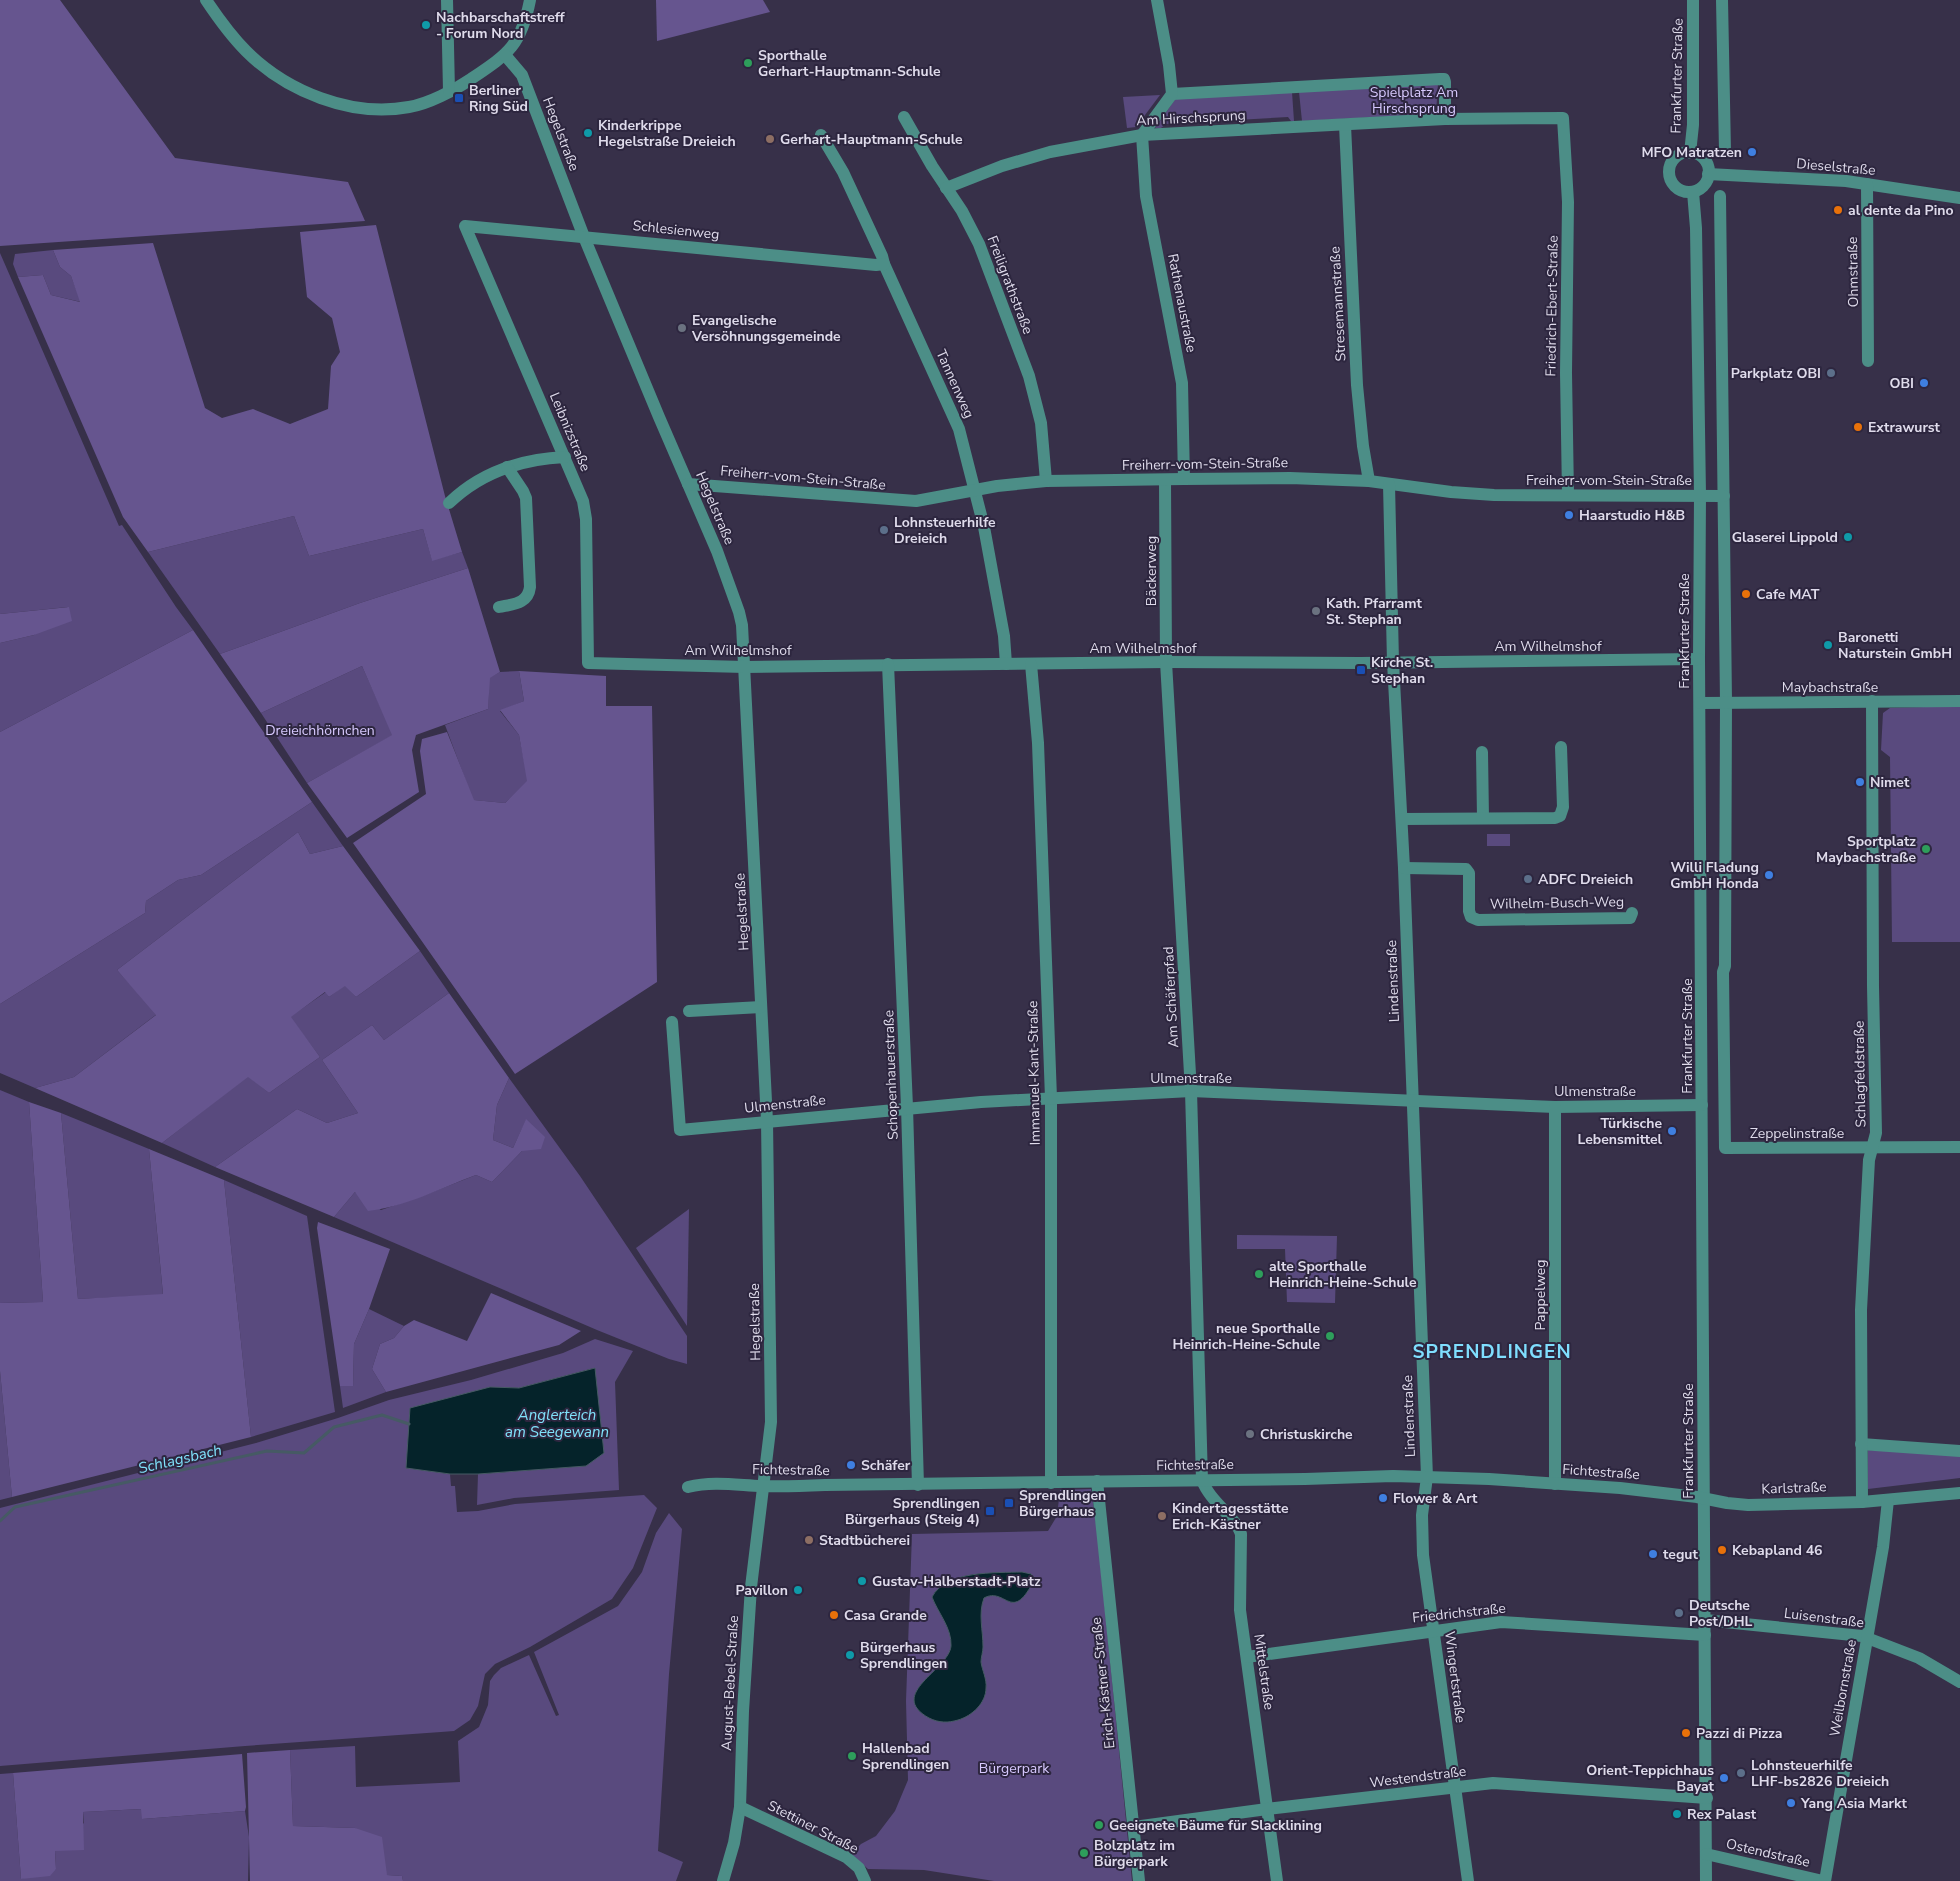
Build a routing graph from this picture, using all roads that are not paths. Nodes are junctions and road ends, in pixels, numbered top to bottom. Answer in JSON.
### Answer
{"nodes":[{"id":1,"x":206,"y":0,"type":"edge"},
{"id":2,"x":447,"y":0,"type":"edge"},
{"id":3,"x":530,"y":0,"type":"edge"},
{"id":4,"x":1157,"y":0,"type":"edge"},
{"id":5,"x":1693,"y":0,"type":"edge"},
{"id":6,"x":1722,"y":0,"type":"edge"},
{"id":7,"x":505,"y":55,"type":"junction"},
{"id":8,"x":449,"y":91,"type":"junction"},
{"id":9,"x":1172,"y":94,"type":"junction"},
{"id":10,"x":904,"y":117,"type":"dead end"},
{"id":11,"x":1563,"y":118,"type":"joint"},
{"id":12,"x":1445,"y":120,"type":"junction"},
{"id":13,"x":1345,"y":125,"type":"junction"},
{"id":14,"x":1142,"y":134,"type":"junction"},
{"id":15,"x":821,"y":135,"type":"dead end"},
{"id":16,"x":1725,"y":151,"type":"dead end"},
{"id":17,"x":1690,"y":153,"type":"junction"},
{"id":18,"x":1708,"y":174,"type":"junction"},
{"id":19,"x":1867,"y":184,"type":"junction"},
{"id":20,"x":946,"y":188,"type":"junction"},
{"id":21,"x":1692,"y":192,"type":"junction"},
{"id":22,"x":1720,"y":196,"type":"dead end"},
{"id":23,"x":1960,"y":198,"type":"edge"},
{"id":24,"x":465,"y":226,"type":"joint"},
{"id":25,"x":584,"y":237,"type":"junction"},
{"id":26,"x":884,"y":264,"type":"junction"},
{"id":27,"x":1868,"y":361,"type":"dead end"},
{"id":28,"x":565,"y":457,"type":"junction"},
{"id":29,"x":507,"y":467,"type":"junction"},
{"id":30,"x":1184,"y":479,"type":"junction"},
{"id":31,"x":1165,"y":480,"type":"junction"},
{"id":32,"x":1046,"y":481,"type":"junction"},
{"id":33,"x":1369,"y":481,"type":"junction"},
{"id":34,"x":688,"y":484,"type":"junction"},
{"id":35,"x":1389,"y":484,"type":"junction"},
{"id":36,"x":975,"y":490,"type":"junction"},
{"id":37,"x":1568,"y":495,"type":"junction"},
{"id":38,"x":1700,"y":495,"type":"junction"},
{"id":39,"x":1724,"y":496,"type":"junction"},
{"id":40,"x":449,"y":503,"type":"dead end"},
{"id":41,"x":499,"y":607,"type":"dead end"},
{"id":42,"x":1699,"y":659,"type":"junction"},
{"id":43,"x":1166,"y":662,"type":"junction"},
{"id":44,"x":1393,"y":662,"type":"junction"},
{"id":45,"x":588,"y":664,"type":"joint"},
{"id":46,"x":888,"y":664,"type":"junction"},
{"id":47,"x":1006,"y":664,"type":"junction"},
{"id":48,"x":1031,"y":664,"type":"junction"},
{"id":49,"x":745,"y":667,"type":"junction"},
{"id":50,"x":1872,"y":701,"type":"junction"},
{"id":51,"x":1960,"y":701,"type":"edge"},
{"id":52,"x":1726,"y":702,"type":"junction"},
{"id":53,"x":1700,"y":703,"type":"junction"},
{"id":54,"x":1561,"y":748,"type":"dead end"},
{"id":55,"x":1482,"y":752,"type":"dead end"},
{"id":56,"x":1483,"y":818,"type":"junction"},
{"id":57,"x":1402,"y":819,"type":"junction"},
{"id":58,"x":1404,"y":868,"type":"junction"},
{"id":59,"x":1632,"y":913,"type":"dead end"},
{"id":60,"x":761,"y":1007,"type":"junction"},
{"id":61,"x":689,"y":1011,"type":"dead end"},
{"id":62,"x":672,"y":1022,"type":"dead end"},
{"id":63,"x":1192,"y":1091,"type":"junction"},
{"id":64,"x":1050,"y":1098,"type":"junction"},
{"id":65,"x":1412,"y":1100,"type":"junction"},
{"id":66,"x":1702,"y":1105,"type":"junction"},
{"id":67,"x":1555,"y":1107,"type":"junction"},
{"id":68,"x":907,"y":1108,"type":"junction"},
{"id":69,"x":767,"y":1121,"type":"junction"},
{"id":70,"x":1873,"y":1147,"type":"junction"},
{"id":71,"x":1960,"y":1147,"type":"edge"},
{"id":72,"x":1862,"y":1444,"type":"junction"},
{"id":73,"x":1960,"y":1451,"type":"edge"},
{"id":74,"x":1427,"y":1477,"type":"junction"},
{"id":75,"x":1202,"y":1480,"type":"junction"},
{"id":76,"x":1097,"y":1481,"type":"junction"},
{"id":77,"x":1050,"y":1483,"type":"junction"},
{"id":78,"x":918,"y":1484,"type":"junction"},
{"id":79,"x":1555,"y":1484,"type":"junction"},
{"id":80,"x":762,"y":1486,"type":"junction"},
{"id":81,"x":688,"y":1487,"type":"dead end"},
{"id":82,"x":1960,"y":1493,"type":"edge"},
{"id":83,"x":1703,"y":1499,"type":"junction"},
{"id":84,"x":1888,"y":1500,"type":"junction"},
{"id":85,"x":1862,"y":1502,"type":"junction"},
{"id":86,"x":1705,"y":1620,"type":"junction"},
{"id":87,"x":1434,"y":1630,"type":"junction"},
{"id":88,"x":1705,"y":1635,"type":"junction"},
{"id":89,"x":1867,"y":1638,"type":"junction"},
{"id":90,"x":1247,"y":1657,"type":"junction"},
{"id":91,"x":1960,"y":1682,"type":"edge"},
{"id":92,"x":1454,"y":1788,"type":"junction"},
{"id":93,"x":1706,"y":1798,"type":"junction"},
{"id":94,"x":740,"y":1807,"type":"junction"},
{"id":95,"x":1267,"y":1809,"type":"junction"},
{"id":96,"x":1134,"y":1827,"type":"junction"},
{"id":97,"x":1706,"y":1854,"type":"junction"},
{"id":98,"x":723,"y":1881,"type":"edge"},
{"id":99,"x":865,"y":1881,"type":"edge"},
{"id":100,"x":1139,"y":1881,"type":"edge"},
{"id":101,"x":1277,"y":1881,"type":"edge"},
{"id":102,"x":1468,"y":1881,"type":"edge"},
{"id":103,"x":1706,"y":1881,"type":"edge"},
{"id":104,"x":1824,"y":1881,"type":"edge"}],
"edges":[{"from":1,"to":8,"type":"street"},
{"from":2,"to":8,"type":"street"},
{"from":3,"to":7,"type":"street"},
{"from":4,"to":9,"type":"street"},
{"from":5,"to":17,"type":"street","name":"Frankfurter Straße"},
{"from":6,"to":16,"type":"street"},
{"from":7,"to":8,"type":"street"},
{"from":7,"to":25,"type":"street","name":"Hegelstraße"},
{"from":9,"to":12,"type":"street","name":"Am Hirschsprung"},
{"from":9,"to":14,"type":"street"},
{"from":10,"to":20,"type":"street","name":"Freiligrathstraße"},
{"from":11,"to":12,"type":"street","name":"Am Hirschsprung"},
{"from":11,"to":37,"type":"street","name":"Friedrich-Ebert-Straße"},
{"from":12,"to":13,"type":"street","name":"Am Hirschsprung"},
{"from":13,"to":14,"type":"street","name":"Am Hirschsprung"},
{"from":13,"to":33,"type":"street","name":"Stresemannstraße"},
{"from":14,"to":20,"type":"street","name":"Am Hirschsprung"},
{"from":14,"to":30,"type":"street","name":"Rathenaustraße"},
{"from":15,"to":26,"type":"street","name":"Tannenweg"},
{"from":17,"to":18,"type":"street"},
{"from":17,"to":21,"type":"street"},
{"from":18,"to":19,"type":"street","name":"Dieselstraße"},
{"from":18,"to":21,"type":"street"},
{"from":19,"to":23,"type":"street","name":"Dieselstraße"},
{"from":19,"to":27,"type":"street","name":"Ohmstraße"},
{"from":20,"to":32,"type":"street","name":"Freiligrathstraße"},
{"from":21,"to":38,"type":"street","name":"Frankfurter Straße"},
{"from":22,"to":39,"type":"street"},
{"from":24,"to":25,"type":"street","name":"Schlesienweg"},
{"from":24,"to":28,"type":"street","name":"Leibnizstraße"},
{"from":25,"to":26,"type":"street","name":"Schlesienweg"},
{"from":25,"to":34,"type":"street","name":"Hegelstraße"},
{"from":26,"to":36,"type":"street","name":"Tannenweg"},
{"from":28,"to":29,"type":"street"},
{"from":28,"to":45,"type":"street","name":"Leibnizstraße"},
{"from":29,"to":40,"type":"street"},
{"from":29,"to":41,"type":"street"},
{"from":30,"to":31,"type":"street","name":"Freiherr-vom-Stein-Straße"},
{"from":30,"to":33,"type":"street","name":"Freiherr-vom-Stein-Straße"},
{"from":31,"to":32,"type":"street","name":"Freiherr-vom-Stein-Straße"},
{"from":31,"to":43,"type":"street","name":"Bäckerweg"},
{"from":32,"to":36,"type":"street","name":"Freiherr-vom-Stein-Straße"},
{"from":33,"to":35,"type":"street","name":"Freiherr-vom-Stein-Straße"},
{"from":34,"to":36,"type":"street","name":"Freiherr-vom-Stein-Straße"},
{"from":34,"to":49,"type":"street","name":"Hegelstraße"},
{"from":35,"to":37,"type":"street","name":"Freiherr-vom-Stein-Straße"},
{"from":35,"to":44,"type":"street","name":"Lindenstraße"},
{"from":36,"to":47,"type":"street","name":"Tannenweg"},
{"from":37,"to":38,"type":"street","name":"Freiherr-vom-Stein-Straße"},
{"from":38,"to":39,"type":"street","name":"Freiherr-vom-Stein-Straße"},
{"from":38,"to":42,"type":"street","name":"Frankfurter Straße"},
{"from":39,"to":52,"type":"street"},
{"from":42,"to":44,"type":"street","name":"Am Wilhelmshof"},
{"from":42,"to":53,"type":"street","name":"Frankfurter Straße"},
{"from":43,"to":44,"type":"street","name":"Am Wilhelmshof"},
{"from":43,"to":48,"type":"street","name":"Am Wilhelmshof"},
{"from":43,"to":63,"type":"street","name":"Am Schäferpfad"},
{"from":44,"to":57,"type":"street","name":"Lindenstraße"},
{"from":45,"to":49,"type":"street","name":"Am Wilhelmshof"},
{"from":46,"to":47,"type":"street","name":"Am Wilhelmshof"},
{"from":46,"to":49,"type":"street","name":"Am Wilhelmshof"},
{"from":46,"to":68,"type":"street","name":"Schopenhauerstraße"},
{"from":47,"to":48,"type":"street","name":"Am Wilhelmshof"},
{"from":48,"to":64,"type":"street","name":"Immanuel-Kant-Straße"},
{"from":49,"to":60,"type":"street","name":"Hegelstraße"},
{"from":50,"to":51,"type":"street","name":"Maybachstraße"},
{"from":50,"to":52,"type":"street","name":"Maybachstraße"},
{"from":50,"to":70,"type":"street","name":"Schlagfeldstraße"},
{"from":52,"to":53,"type":"street","name":"Maybachstraße"},
{"from":52,"to":70,"type":"street","name":"Zeppelinstraße"},
{"from":53,"to":66,"type":"street","name":"Frankfurter Straße"},
{"from":54,"to":56,"type":"street"},
{"from":55,"to":56,"type":"street"},
{"from":56,"to":57,"type":"street"},
{"from":57,"to":58,"type":"street","name":"Lindenstraße"},
{"from":58,"to":59,"type":"street","name":"Wilhelm-Busch-Weg"},
{"from":58,"to":65,"type":"street","name":"Lindenstraße"},
{"from":60,"to":61,"type":"street"},
{"from":60,"to":69,"type":"street","name":"Hegelstraße"},
{"from":62,"to":69,"type":"street","name":"Ulmenstraße"},
{"from":63,"to":64,"type":"street","name":"Ulmenstraße"},
{"from":63,"to":65,"type":"street","name":"Ulmenstraße"},
{"from":63,"to":75,"type":"street","name":"Am Schäferpfad"},
{"from":64,"to":68,"type":"street","name":"Ulmenstraße"},
{"from":64,"to":77,"type":"street","name":"Immanuel-Kant-Straße"},
{"from":65,"to":67,"type":"street","name":"Ulmenstraße"},
{"from":65,"to":74,"type":"street","name":"Lindenstraße"},
{"from":66,"to":67,"type":"street","name":"Ulmenstraße"},
{"from":66,"to":83,"type":"street","name":"Frankfurter Straße"},
{"from":67,"to":79,"type":"street","name":"Pappelweg"},
{"from":68,"to":69,"type":"street","name":"Ulmenstraße"},
{"from":68,"to":78,"type":"street","name":"Schopenhauerstraße"},
{"from":69,"to":80,"type":"street","name":"Hegelstraße"},
{"from":70,"to":71,"type":"street","name":"Zeppelinstraße"},
{"from":70,"to":72,"type":"street","name":"Schlagfeldstraße"},
{"from":72,"to":73,"type":"street"},
{"from":72,"to":85,"type":"street","name":"Schlagfeldstraße"},
{"from":74,"to":75,"type":"street","name":"Fichtestraße"},
{"from":74,"to":79,"type":"street","name":"Fichtestraße"},
{"from":74,"to":87,"type":"street","name":"Wingertstraße"},
{"from":75,"to":76,"type":"street","name":"Fichtestraße"},
{"from":75,"to":90,"type":"street","name":"Mittelstraße"},
{"from":76,"to":77,"type":"street","name":"Fichtestraße"},
{"from":76,"to":96,"type":"street","name":"Erich-Kästner-Straße"},
{"from":77,"to":78,"type":"street","name":"Fichtestraße"},
{"from":78,"to":80,"type":"street","name":"Fichtestraße"},
{"from":79,"to":83,"type":"street","name":"Fichtestraße"},
{"from":80,"to":81,"type":"street","name":"Fichtestraße"},
{"from":80,"to":94,"type":"street","name":"August-Bebel-Straße"},
{"from":82,"to":84,"type":"street","name":"Karlstraße"},
{"from":83,"to":85,"type":"street","name":"Karlstraße"},
{"from":83,"to":86,"type":"street","name":"Frankfurter Straße"},
{"from":84,"to":85,"type":"street","name":"Karlstraße"},
{"from":84,"to":89,"type":"street","name":"Weilbornstraße"},
{"from":86,"to":88,"type":"street","name":"Frankfurter Straße"},
{"from":86,"to":89,"type":"street","name":"Luisenstraße"},
{"from":87,"to":88,"type":"street","name":"Friedrichstraße"},
{"from":87,"to":90,"type":"street","name":"Friedrichstraße"},
{"from":87,"to":92,"type":"street","name":"Wingertstraße"},
{"from":88,"to":93,"type":"street","name":"Frankfurter Straße"},
{"from":89,"to":91,"type":"street","name":"Luisenstraße"},
{"from":89,"to":104,"type":"street","name":"Weilbornstraße"},
{"from":90,"to":95,"type":"street","name":"Mittelstraße"},
{"from":92,"to":93,"type":"street","name":"Westendstraße"},
{"from":92,"to":95,"type":"street","name":"Westendstraße"},
{"from":92,"to":102,"type":"street","name":"Wingertstraße"},
{"from":93,"to":97,"type":"street","name":"Frankfurter Straße"},
{"from":94,"to":98,"type":"street","name":"August-Bebel-Straße"},
{"from":94,"to":99,"type":"street","name":"Stettiner Straße"},
{"from":95,"to":96,"type":"street","name":"Westendstraße"},
{"from":95,"to":101,"type":"street","name":"Mittelstraße"},
{"from":96,"to":100,"type":"street","name":"Erich-Kästner-Straße"},
{"from":97,"to":103,"type":"street","name":"Frankfurter Straße"},
{"from":97,"to":104,"type":"street","name":"Ostendstraße"}]}
